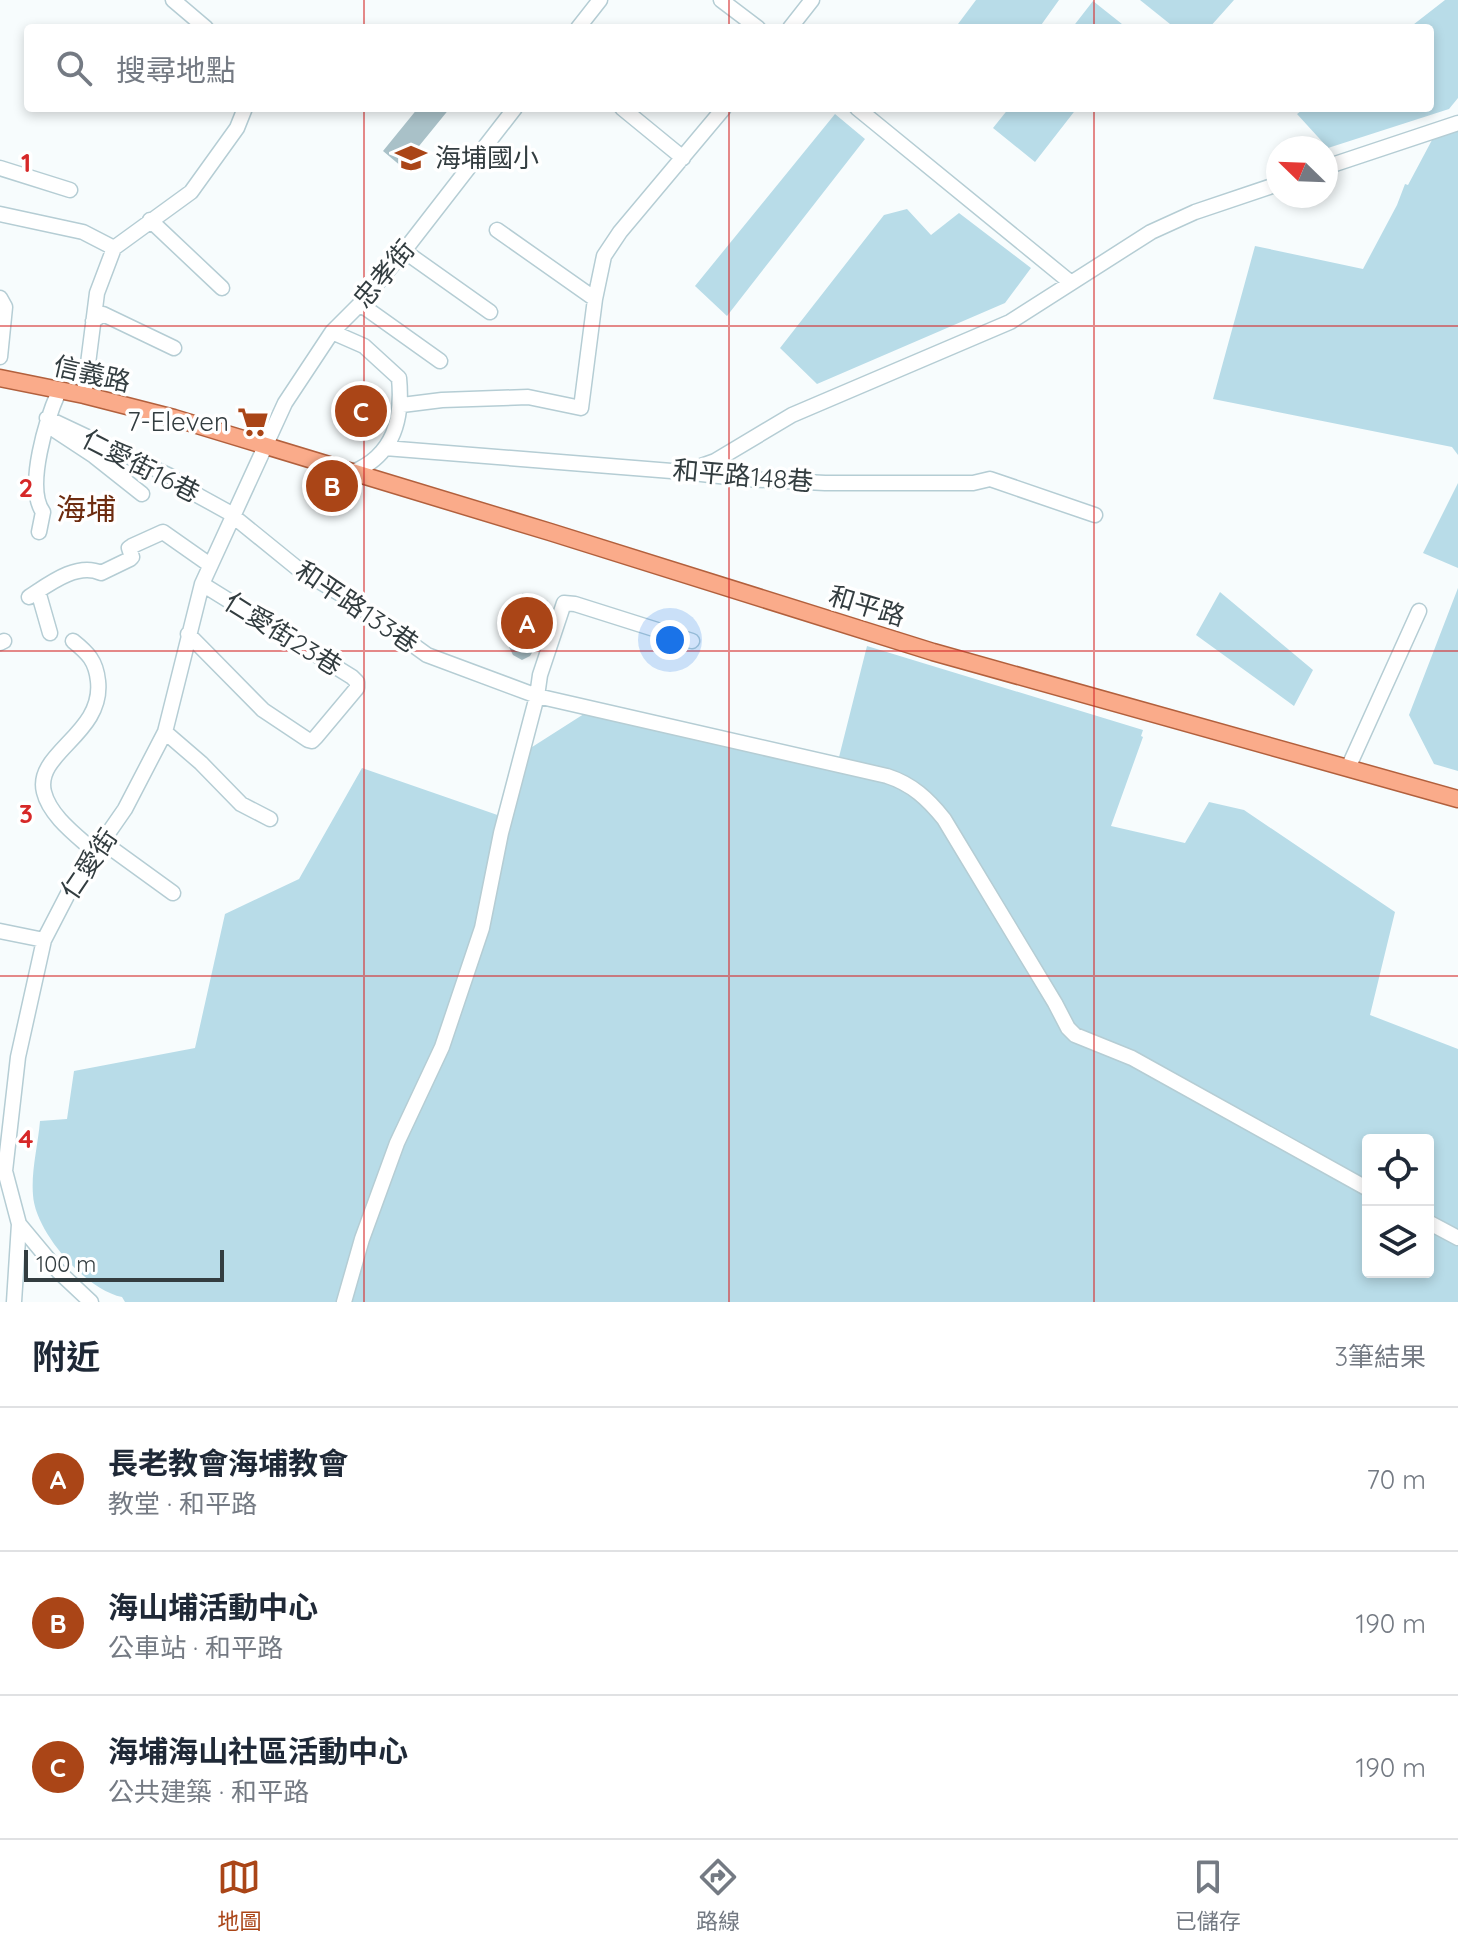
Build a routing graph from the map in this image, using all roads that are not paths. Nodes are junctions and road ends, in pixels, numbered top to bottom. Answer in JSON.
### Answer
{"nodes":[{"id":1,"x":173,"y":0,"type":"edge"},
{"id":2,"x":600,"y":0,"type":"edge"},
{"id":3,"x":721,"y":0,"type":"edge"},
{"id":4,"x":812,"y":0,"type":"edge"},
{"id":5,"x":201,"y":24,"type":"edge"},
{"id":6,"x":581,"y":24,"type":"edge"},
{"id":7,"x":753,"y":24,"type":"edge"},
{"id":8,"x":793,"y":24,"type":"edge"},
{"id":9,"x":243,"y":112,"type":"edge"},
{"id":10,"x":512,"y":112,"type":"edge"},
{"id":11,"x":627,"y":112,"type":"edge"},
{"id":12,"x":721,"y":112,"type":"edge"},
{"id":13,"x":862,"y":112,"type":"edge"},
{"id":14,"x":1458,"y":123,"type":"edge"},
{"id":15,"x":683,"y":158,"type":"junction"},
{"id":16,"x":1338,"y":163,"type":"edge"},
{"id":17,"x":0,"y":168,"type":"edge"},
{"id":18,"x":1266,"y":188,"type":"edge"},
{"id":19,"x":70,"y":190,"type":"dead end"},
{"id":20,"x":0,"y":214,"type":"edge"},
{"id":21,"x":150,"y":220,"type":"junction"},
{"id":22,"x":497,"y":230,"type":"dead end"},
{"id":23,"x":114,"y":248,"type":"junction"},
{"id":24,"x":404,"y":251,"type":"junction"},
{"id":25,"x":1070,"y":282,"type":"junction"},
{"id":26,"x":222,"y":288,"type":"dead end"},
{"id":27,"x":0,"y":298,"type":"edge"},
{"id":28,"x":595,"y":299,"type":"junction"},
{"id":29,"x":360,"y":304,"type":"junction"},
{"id":30,"x":490,"y":312,"type":"dead end"},
{"id":31,"x":93,"y":321,"type":"junction"},
{"id":32,"x":332,"y":332,"type":"junction"},
{"id":33,"x":174,"y":348,"type":"dead end"},
{"id":34,"x":0,"y":357,"type":"edge"},
{"id":35,"x":440,"y":361,"type":"dead end"},
{"id":36,"x":0,"y":378,"type":"edge"},
{"id":37,"x":59,"y":391,"type":"junction"},
{"id":38,"x":84,"y":395,"type":"junction"},
{"id":39,"x":402,"y":405,"type":"junction"},
{"id":40,"x":45,"y":422,"type":"junction"},
{"id":41,"x":265,"y":446,"type":"junction"},
{"id":42,"x":385,"y":448,"type":"junction"},
{"id":43,"x":353,"y":472,"type":"junction"},
{"id":44,"x":684,"y":472,"type":"junction"},
{"id":45,"x":142,"y":494,"type":"dead end"},
{"id":46,"x":1095,"y":515,"type":"dead end"},
{"id":47,"x":233,"y":516,"type":"junction"},
{"id":48,"x":39,"y":532,"type":"dead end"},
{"id":49,"x":210,"y":565,"type":"junction"},
{"id":50,"x":202,"y":584,"type":"junction"},
{"id":51,"x":1419,"y":611,"type":"dead end"},
{"id":52,"x":50,"y":633,"type":"dead end"},
{"id":53,"x":188,"y":634,"type":"junction"},
{"id":54,"x":73,"y":641,"type":"dead end"},
{"id":55,"x":692,"y":641,"type":"dead end"},
{"id":56,"x":537,"y":696,"type":"junction"},
{"id":57,"x":165,"y":732,"type":"junction"},
{"id":58,"x":1348,"y":768,"type":"junction"},
{"id":59,"x":1458,"y":799,"type":"edge"},
{"id":60,"x":270,"y":819,"type":"dead end"},
{"id":61,"x":100,"y":848,"type":"junction"},
{"id":62,"x":173,"y":893,"type":"dead end"},
{"id":63,"x":3,"y":931,"type":"edge"},
{"id":64,"x":44,"y":940,"type":"junction"},
{"id":65,"x":1362,"y":1186,"type":"edge"},
{"id":66,"x":19,"y":1224,"type":"junction"},
{"id":67,"x":1434,"y":1225,"type":"edge"},
{"id":68,"x":1458,"y":1238,"type":"edge"},
{"id":69,"x":9,"y":1299,"type":"edge"},
{"id":70,"x":91,"y":1302,"type":"edge"},
{"id":71,"x":344,"y":1302,"type":"edge"}],
"edges":[{"from":1,"to":5,"type":"street"},
{"from":2,"to":6,"type":"street"},
{"from":3,"to":7,"type":"street"},
{"from":4,"to":8,"type":"street"},
{"from":9,"to":21,"type":"street"},
{"from":10,"to":24,"type":"street","name":"忠孝街"},
{"from":11,"to":15,"type":"street"},
{"from":12,"to":15,"type":"street"},
{"from":13,"to":25,"type":"street"},
{"from":14,"to":16,"type":"street"},
{"from":15,"to":28,"type":"street"},
{"from":17,"to":19,"type":"street"},
{"from":18,"to":25,"type":"street"},
{"from":20,"to":23,"type":"street"},
{"from":21,"to":23,"type":"street"},
{"from":21,"to":26,"type":"street"},
{"from":22,"to":28,"type":"street"},
{"from":23,"to":31,"type":"street"},
{"from":24,"to":29,"type":"street","name":"忠孝街"},
{"from":24,"to":30,"type":"street"},
{"from":25,"to":44,"type":"street"},
{"from":27,"to":34,"type":"street"},
{"from":28,"to":39,"type":"street"},
{"from":29,"to":32,"type":"street","name":"忠孝街"},
{"from":29,"to":35,"type":"street"},
{"from":31,"to":33,"type":"street"},
{"from":31,"to":38,"type":"street"},
{"from":32,"to":39,"type":"street"},
{"from":32,"to":41,"type":"street","name":"忠孝街"},
{"from":36,"to":37,"type":"main road","name":"信義路"},
{"from":37,"to":38,"type":"main road","name":"信義路"},
{"from":37,"to":40,"type":"street"},
{"from":38,"to":41,"type":"main road","name":"信義路"},
{"from":39,"to":42,"type":"street"},
{"from":40,"to":45,"type":"street"},
{"from":40,"to":47,"type":"street","name":"仁愛街16巷"},
{"from":40,"to":48,"type":"street"},
{"from":41,"to":43,"type":"main road","name":"和平路"},
{"from":41,"to":47,"type":"street","name":"仁愛街"},
{"from":42,"to":43,"type":"street"},
{"from":42,"to":44,"type":"street","name":"和平路148巷"},
{"from":43,"to":58,"type":"main road","name":"和平路"},
{"from":44,"to":46,"type":"street","name":"和平路148巷"},
{"from":47,"to":49,"type":"street","name":"仁愛街"},
{"from":47,"to":56,"type":"street","name":"和平路133巷"},
{"from":49,"to":50,"type":"street","name":"仁愛街"},
{"from":49,"to":52,"type":"street","name":"仁愛街16巷"},
{"from":50,"to":53,"type":"street","name":"仁愛街"},
{"from":50,"to":53,"type":"street","name":"仁愛街23巷"},
{"from":51,"to":58,"type":"street"},
{"from":53,"to":57,"type":"street","name":"仁愛街"},
{"from":54,"to":61,"type":"street"},
{"from":55,"to":56,"type":"street"},
{"from":56,"to":65,"type":"street","name":"和平路133巷"},
{"from":56,"to":71,"type":"street"},
{"from":57,"to":60,"type":"street"},
{"from":57,"to":61,"type":"street","name":"仁愛街"},
{"from":58,"to":59,"type":"main road","name":"和平路"},
{"from":61,"to":62,"type":"street"},
{"from":61,"to":64,"type":"street","name":"仁愛街"},
{"from":63,"to":64,"type":"street"},
{"from":64,"to":66,"type":"street","name":"仁愛街"},
{"from":66,"to":69,"type":"street","name":"仁愛街"},
{"from":66,"to":70,"type":"street"},
{"from":67,"to":68,"type":"street"}]}
